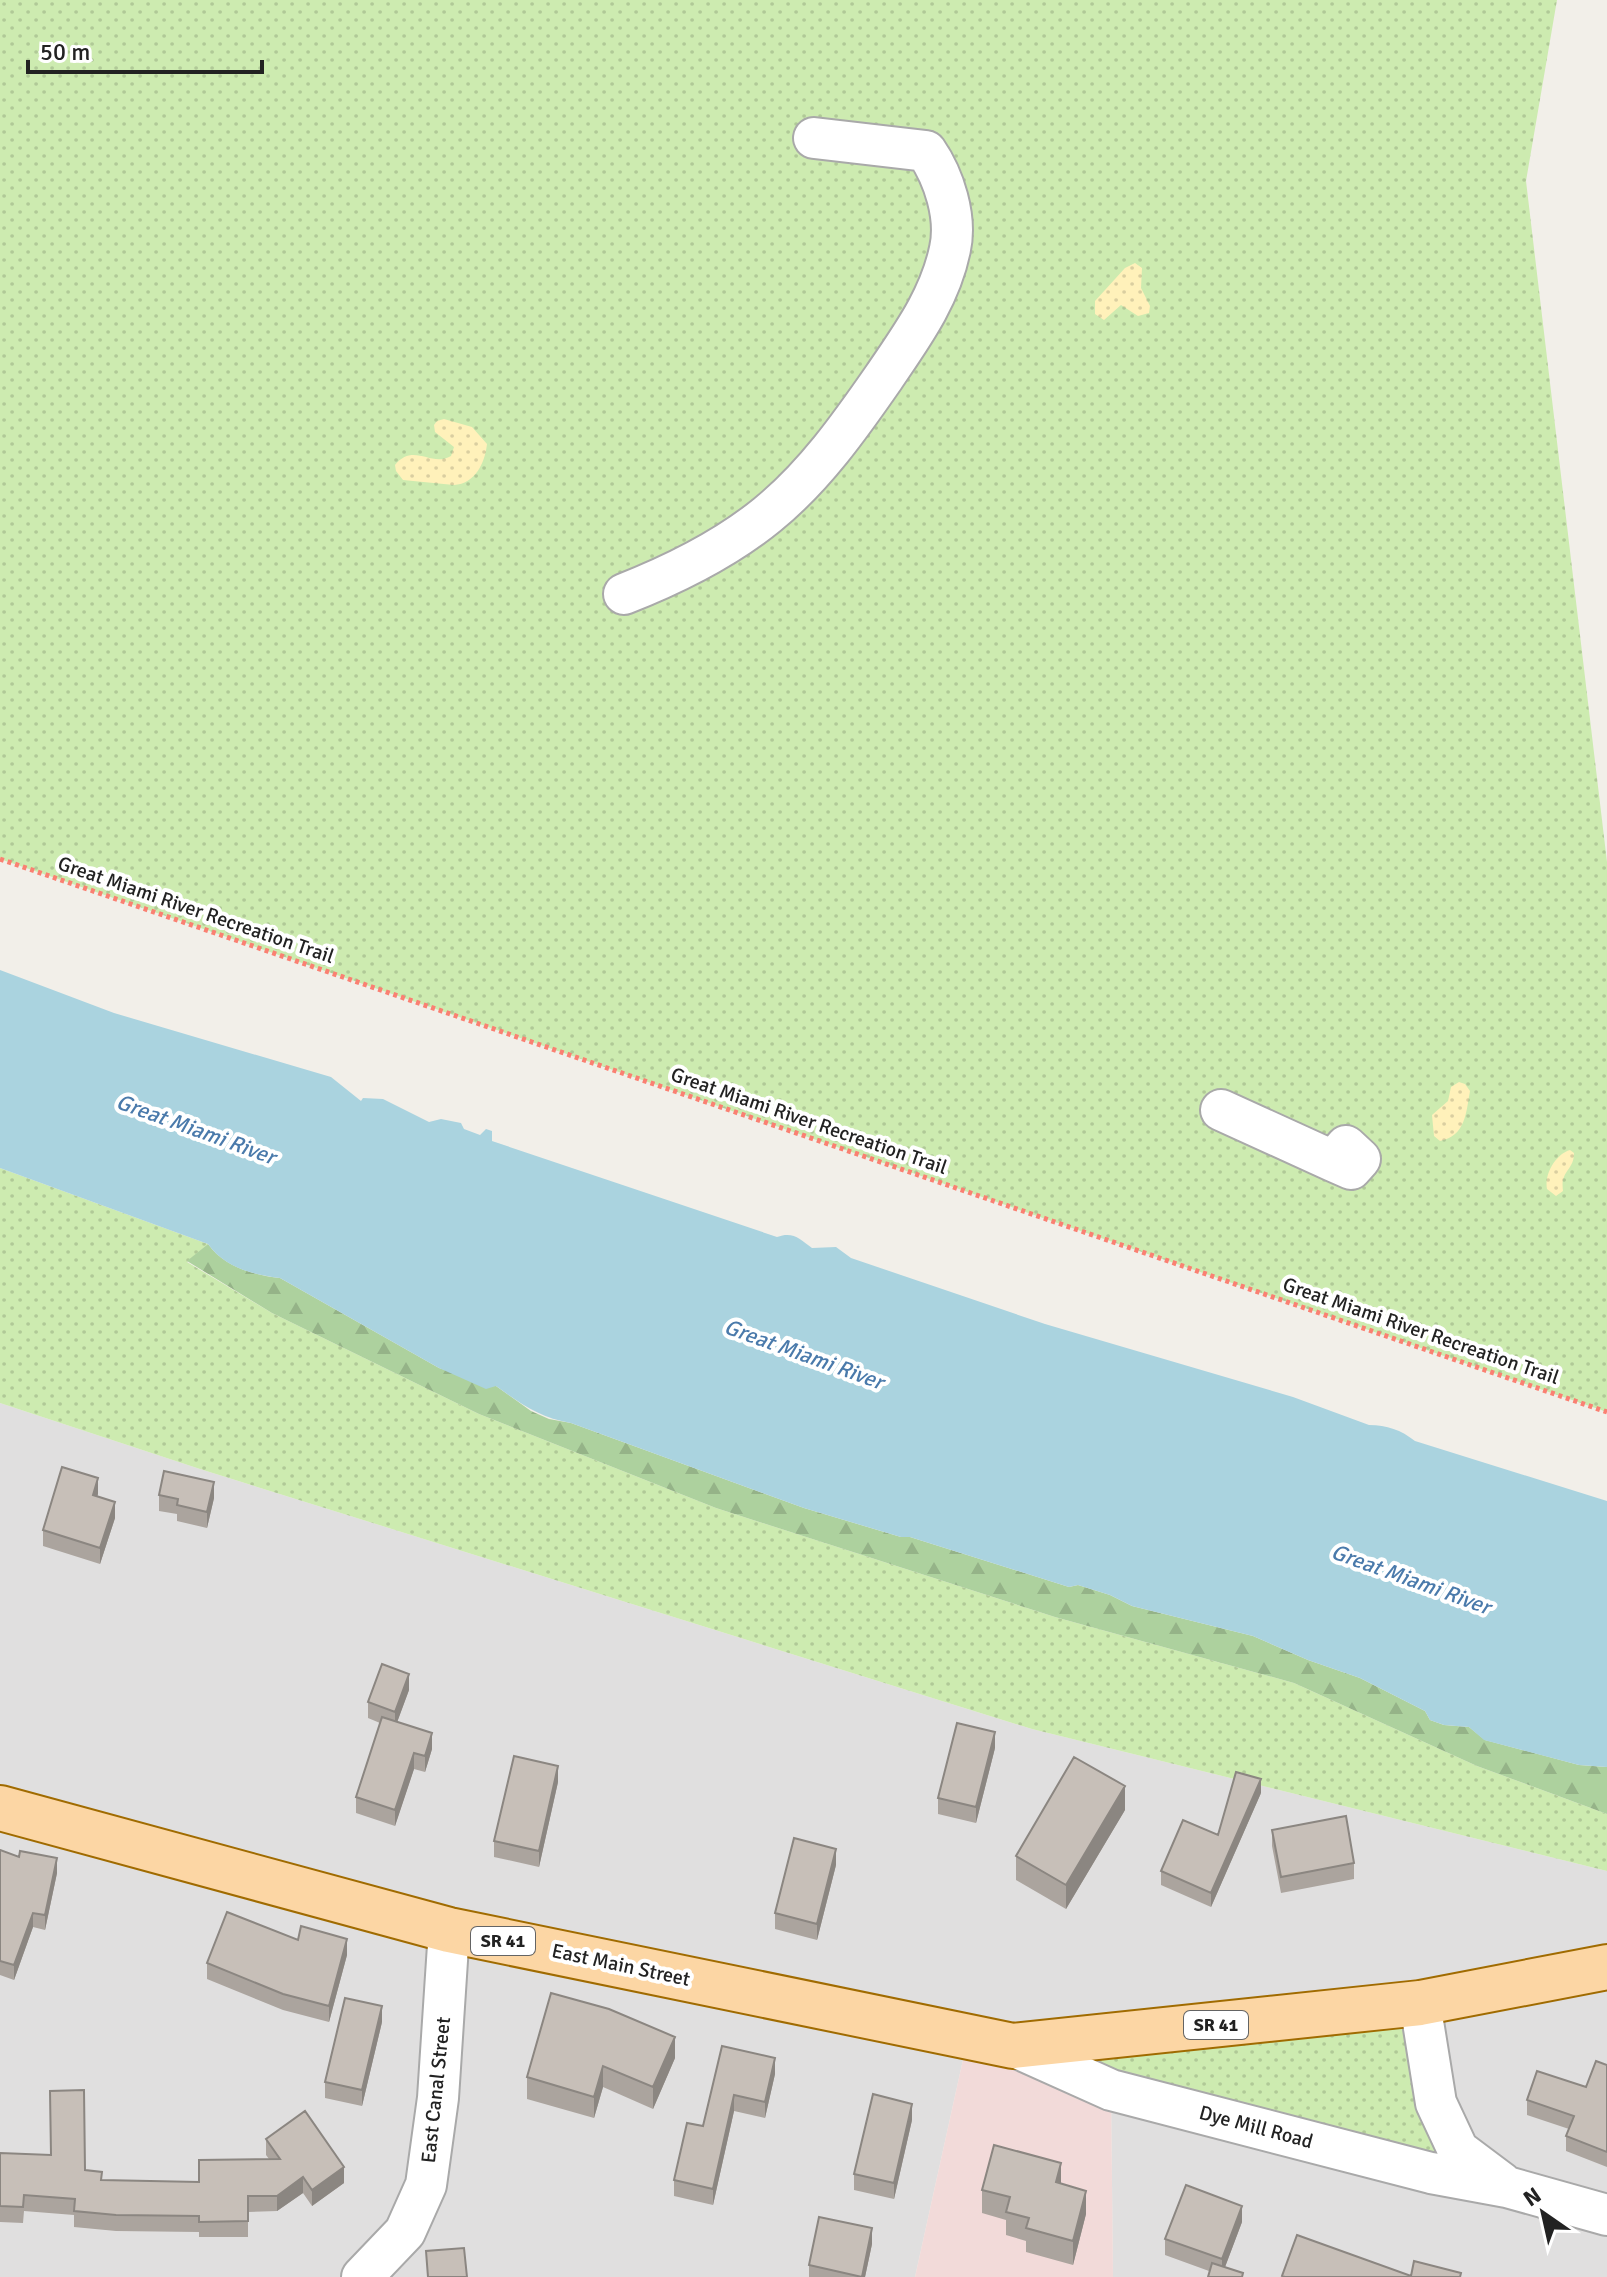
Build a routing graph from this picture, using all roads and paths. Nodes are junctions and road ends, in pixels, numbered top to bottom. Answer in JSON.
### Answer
{"nodes":[{"id":1,"x":814,"y":138,"type":"dead end"},
{"id":2,"x":624,"y":594,"type":"dead end"},
{"id":3,"x":0,"y":859,"type":"edge"},
{"id":4,"x":1221,"y":1110,"type":"dead end"},
{"id":5,"x":1333,"y":1161,"type":"dead end"},
{"id":6,"x":1607,"y":1412,"type":"edge"},
{"id":7,"x":0,"y":1808,"type":"edge"},
{"id":8,"x":449,"y":1930,"type":"junction"},
{"id":9,"x":1607,"y":1967,"type":"edge"},
{"id":10,"x":1420,"y":2003,"type":"junction"},
{"id":11,"x":1013,"y":2046,"type":"junction"},
{"id":12,"x":1507,"y":2187,"type":"junction"},
{"id":13,"x":1607,"y":2215,"type":"edge"},
{"id":14,"x":362,"y":2277,"type":"edge"}],
"edges":[{"from":1,"to":2,"type":"street"},
{"from":3,"to":6,"type":"path","name":"Great Miami River Recreation Trail"},
{"from":4,"to":5,"type":"street"},
{"from":7,"to":8,"type":"main road","name":"East Main Street","number":"SR 41"},
{"from":8,"to":11,"type":"main road","name":"East Main Street","number":"SR 41"},
{"from":8,"to":14,"type":"street","name":"East Canal Street"},
{"from":9,"to":10,"type":"main road","number":"SR 41"},
{"from":10,"to":11,"type":"main road","number":"SR 41"},
{"from":10,"to":12,"type":"street","name":"Dye Mill Road"},
{"from":11,"to":12,"type":"street","name":"Dye Mill Road"},
{"from":12,"to":13,"type":"street","name":"Dye Mill Road"}]}
